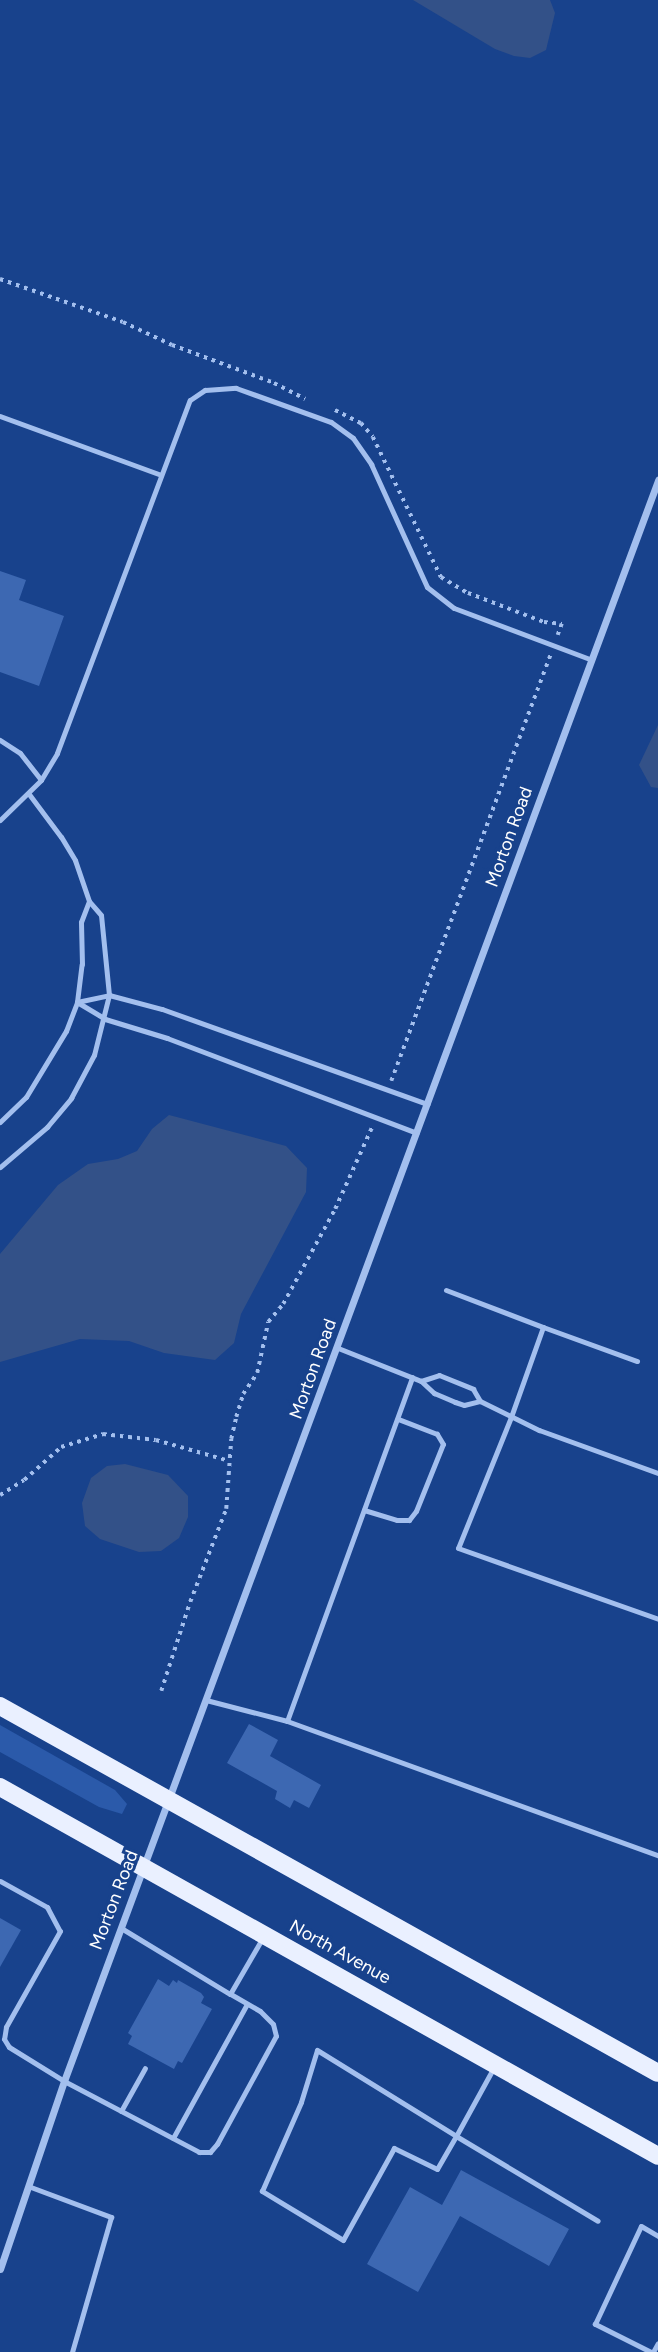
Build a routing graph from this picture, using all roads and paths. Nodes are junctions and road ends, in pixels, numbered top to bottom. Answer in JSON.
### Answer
{"nodes":[{"id":1,"x":0,"y":279,"type":"edge"},
{"id":2,"x":316,"y":402,"type":"dead end"},
{"id":3,"x":327,"y":407,"type":"dead end"},
{"id":4,"x":0,"y":416,"type":"edge"},
{"id":5,"x":161,"y":475,"type":"junction"},
{"id":6,"x":658,"y":480,"type":"edge"},
{"id":7,"x":554,"y":646,"type":"junction"},
{"id":8,"x":592,"y":660,"type":"junction"},
{"id":9,"x":0,"y":740,"type":"edge"},
{"id":10,"x":41,"y":780,"type":"junction"},
{"id":11,"x":29,"y":794,"type":"junction"},
{"id":12,"x":0,"y":820,"type":"edge"},
{"id":13,"x":89,"y":901,"type":"junction"},
{"id":14,"x":109,"y":995,"type":"junction"},
{"id":15,"x":77,"y":1002,"type":"junction"},
{"id":16,"x":104,"y":1019,"type":"junction"},
{"id":17,"x":387,"y":1090,"type":"junction"},
{"id":18,"x":428,"y":1104,"type":"junction"},
{"id":19,"x":376,"y":1117,"type":"junction"},
{"id":20,"x":0,"y":1122,"type":"edge"},
{"id":21,"x":417,"y":1133,"type":"junction"},
{"id":22,"x":0,"y":1167,"type":"edge"},
{"id":23,"x":446,"y":1290,"type":"dead end"},
{"id":24,"x":543,"y":1327,"type":"junction"},
{"id":25,"x":338,"y":1348,"type":"junction"},
{"id":26,"x":637,"y":1361,"type":"dead end"},
{"id":27,"x":412,"y":1377,"type":"junction"},
{"id":28,"x":421,"y":1381,"type":"junction"},
{"id":29,"x":480,"y":1401,"type":"junction"},
{"id":30,"x":511,"y":1417,"type":"junction"},
{"id":31,"x":398,"y":1419,"type":"junction"},
{"id":32,"x":229,"y":1461,"type":"junction"},
{"id":33,"x":658,"y":1474,"type":"edge"},
{"id":34,"x":0,"y":1495,"type":"edge"},
{"id":35,"x":365,"y":1510,"type":"junction"},
{"id":36,"x":658,"y":1619,"type":"edge"},
{"id":37,"x":161,"y":1691,"type":"dead end"},
{"id":38,"x":206,"y":1700,"type":"junction"},
{"id":39,"x":0,"y":1706,"type":"edge"},
{"id":40,"x":287,"y":1721,"type":"junction"},
{"id":41,"x":0,"y":1787,"type":"edge"},
{"id":42,"x":168,"y":1799,"type":"junction"},
{"id":43,"x":658,"y":1855,"type":"edge"},
{"id":44,"x":144,"y":1867,"type":"junction"},
{"id":45,"x":0,"y":1881,"type":"edge"},
{"id":46,"x":121,"y":1928,"type":"junction"},
{"id":47,"x":264,"y":1934,"type":"junction"},
{"id":48,"x":230,"y":1994,"type":"junction"},
{"id":49,"x":247,"y":2004,"type":"junction"},
{"id":50,"x":2,"y":2040,"type":"edge"},
{"id":51,"x":495,"y":2064,"type":"junction"},
{"id":52,"x":145,"y":2068,"type":"dead end"},
{"id":53,"x":658,"y":2073,"type":"edge"},
{"id":54,"x":64,"y":2081,"type":"junction"},
{"id":55,"x":121,"y":2111,"type":"junction"},
{"id":56,"x":456,"y":2136,"type":"junction"},
{"id":57,"x":173,"y":2138,"type":"junction"},
{"id":58,"x":658,"y":2156,"type":"edge"},
{"id":59,"x":28,"y":2186,"type":"junction"},
{"id":60,"x":598,"y":2221,"type":"dead end"},
{"id":61,"x":658,"y":2236,"type":"edge"},
{"id":62,"x":0,"y":2269,"type":"edge"},
{"id":63,"x":658,"y":2343,"type":"edge"},
{"id":64,"x":72,"y":2352,"type":"edge"},
{"id":65,"x":652,"y":2352,"type":"edge"}],
"edges":[{"from":1,"to":2,"type":"path"},
{"from":3,"to":7,"type":"path"},
{"from":4,"to":5,"type":"lane"},
{"from":5,"to":7,"type":"lane"},
{"from":5,"to":10,"type":"lane"},
{"from":6,"to":8,"type":"street","name":"Morton Road"},
{"from":7,"to":8,"type":"lane"},
{"from":7,"to":17,"type":"path"},
{"from":8,"to":18,"type":"street","name":"Morton Road"},
{"from":9,"to":10,"type":"lane"},
{"from":10,"to":11,"type":"lane"},
{"from":11,"to":12,"type":"lane"},
{"from":11,"to":13,"type":"lane"},
{"from":13,"to":14,"type":"lane"},
{"from":13,"to":15,"type":"lane"},
{"from":14,"to":15,"type":"lane"},
{"from":14,"to":16,"type":"lane"},
{"from":14,"to":17,"type":"lane"},
{"from":15,"to":16,"type":"lane"},
{"from":15,"to":20,"type":"lane"},
{"from":16,"to":19,"type":"lane"},
{"from":16,"to":22,"type":"lane"},
{"from":17,"to":18,"type":"lane"},
{"from":18,"to":21,"type":"street","name":"Morton Road"},
{"from":19,"to":21,"type":"lane"},
{"from":19,"to":32,"type":"path"},
{"from":21,"to":25,"type":"street","name":"Morton Road"},
{"from":23,"to":24,"type":"lane"},
{"from":24,"to":26,"type":"lane"},
{"from":24,"to":30,"type":"lane"},
{"from":25,"to":27,"type":"lane"},
{"from":25,"to":38,"type":"street","name":"Morton Road"},
{"from":27,"to":28,"type":"lane"},
{"from":27,"to":31,"type":"lane"},
{"from":28,"to":29,"type":"lane"},
{"from":28,"to":29,"type":"lane"},
{"from":29,"to":30,"type":"lane"},
{"from":30,"to":33,"type":"lane"},
{"from":30,"to":36,"type":"lane"},
{"from":31,"to":35,"type":"lane"},
{"from":31,"to":35,"type":"lane"},
{"from":32,"to":34,"type":"path"},
{"from":32,"to":37,"type":"path"},
{"from":35,"to":40,"type":"lane"},
{"from":38,"to":40,"type":"lane"},
{"from":38,"to":42,"type":"street","name":"Morton Road"},
{"from":39,"to":42,"type":"main road"},
{"from":40,"to":43,"type":"lane"},
{"from":41,"to":44,"type":"main road","name":"North Avenue"},
{"from":42,"to":44,"type":"street","name":"Morton Road"},
{"from":42,"to":53,"type":"main road"},
{"from":44,"to":46,"type":"street","name":"Morton Road"},
{"from":44,"to":47,"type":"main road","name":"North Avenue"},
{"from":45,"to":50,"type":"lane"},
{"from":46,"to":48,"type":"lane"},
{"from":46,"to":54,"type":"street","name":"Morton Road"},
{"from":47,"to":48,"type":"lane"},
{"from":47,"to":51,"type":"main road","name":"North Avenue"},
{"from":48,"to":49,"type":"lane"},
{"from":49,"to":57,"type":"lane"},
{"from":49,"to":57,"type":"lane"},
{"from":50,"to":54,"type":"lane"},
{"from":51,"to":56,"type":"lane"},
{"from":51,"to":58,"type":"main road","name":"North Avenue"},
{"from":52,"to":55,"type":"lane"},
{"from":54,"to":55,"type":"lane"},
{"from":54,"to":59,"type":"street","name":"Morton Road"},
{"from":55,"to":57,"type":"lane"},
{"from":56,"to":56,"type":"lane"},
{"from":56,"to":60,"type":"lane"},
{"from":59,"to":62,"type":"street","name":"Morton Road"},
{"from":59,"to":64,"type":"lane"},
{"from":61,"to":65,"type":"lane"},
{"from":63,"to":65,"type":"lane"}]}
